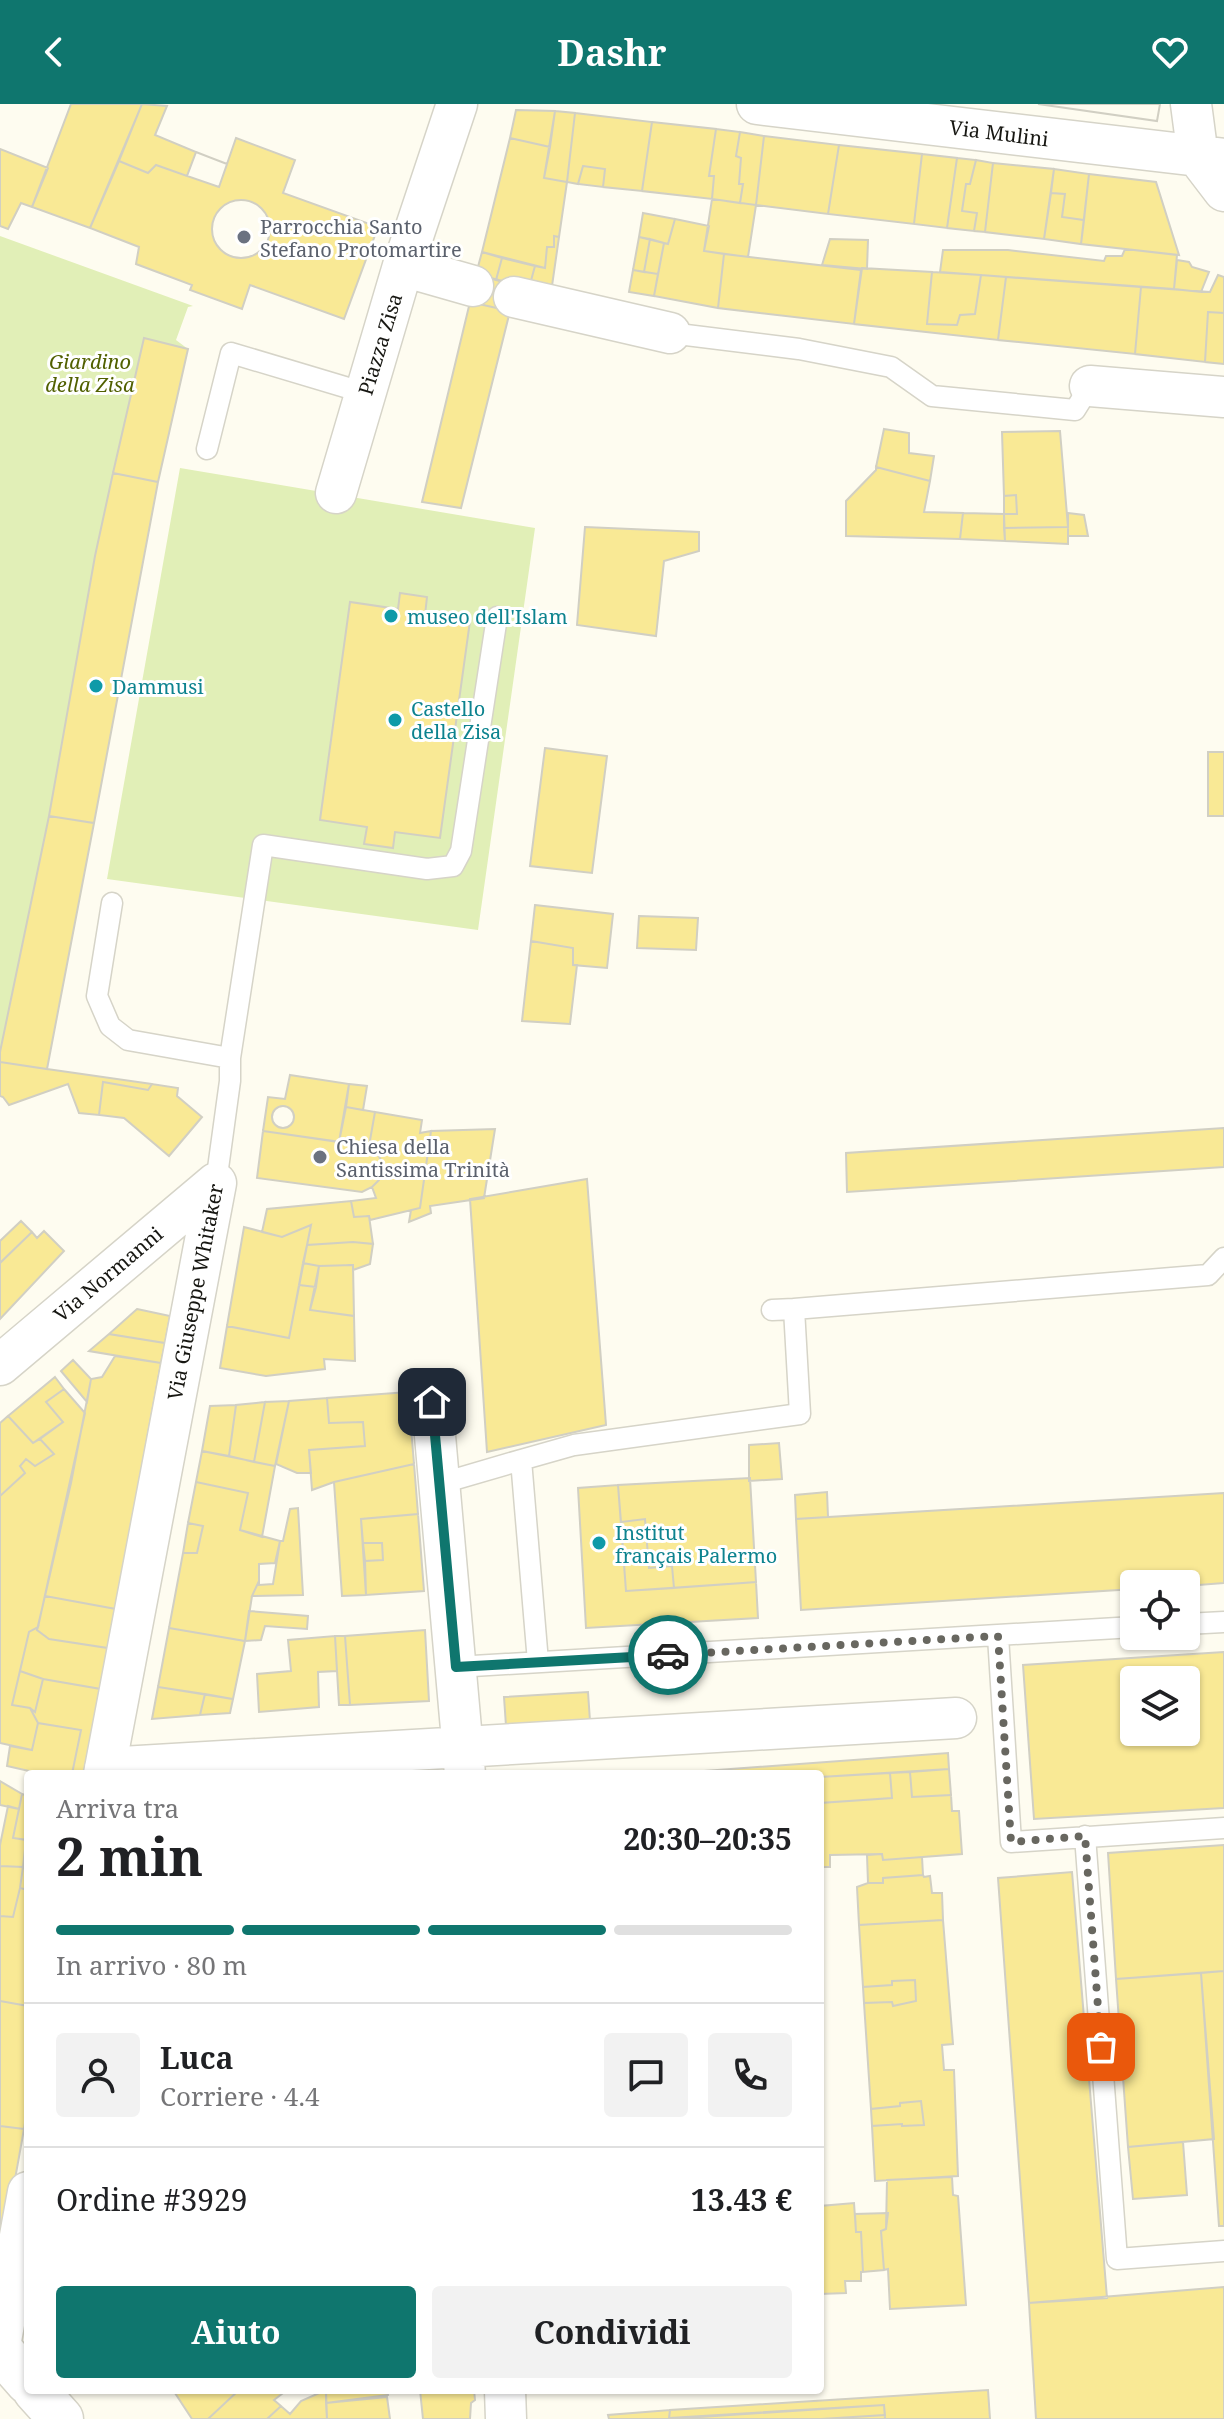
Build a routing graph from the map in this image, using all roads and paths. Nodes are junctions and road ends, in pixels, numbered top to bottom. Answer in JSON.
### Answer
{"nodes":[{"id":1,"x":457,"y":104,"type":"edge"},
{"id":2,"x":757,"y":104,"type":"edge"},
{"id":3,"x":1191,"y":104,"type":"edge"},
{"id":4,"x":1211,"y":158,"type":"edge"},
{"id":5,"x":1224,"y":191,"type":"edge"},
{"id":6,"x":403,"y":266,"type":"junction"},
{"id":7,"x":473,"y":286,"type":"dead end"},
{"id":8,"x":514,"y":297,"type":"dead end"},
{"id":9,"x":670,"y":333,"type":"joint"},
{"id":10,"x":1090,"y":386,"type":"joint"},
{"id":11,"x":365,"y":393,"type":"junction"},
{"id":12,"x":1224,"y":397,"type":"edge"},
{"id":13,"x":207,"y":449,"type":"dead end"},
{"id":14,"x":336,"y":493,"type":"dead end"},
{"id":15,"x":497,"y":617,"type":"dead end"},
{"id":16,"x":112,"y":903,"type":"dead end"},
{"id":17,"x":230,"y":1058,"type":"junction"},
{"id":18,"x":216,"y":1183,"type":"junction"},
{"id":19,"x":1224,"y":1258,"type":"edge"},
{"id":20,"x":794,"y":1309,"type":"junction"},
{"id":21,"x":772,"y":1310,"type":"dead end"},
{"id":22,"x":0,"y":1365,"type":"edge"},
{"id":23,"x":432,"y":1402,"type":"dead end"},
{"id":24,"x":521,"y":1460,"type":"junction"},
{"id":25,"x":439,"y":1484,"type":"junction"},
{"id":26,"x":1224,"y":1622,"type":"edge"},
{"id":27,"x":1200,"y":1623,"type":"edge"},
{"id":28,"x":1120,"y":1628,"type":"edge"},
{"id":29,"x":998,"y":1636,"type":"junction"},
{"id":30,"x":538,"y":1662,"type":"junction"},
{"id":31,"x":456,"y":1667,"type":"junction"},
{"id":32,"x":956,"y":1718,"type":"dead end"},
{"id":33,"x":464,"y":1761,"type":"edge"},
{"id":34,"x":104,"y":1770,"type":"edge"},
{"id":35,"x":140,"y":1770,"type":"edge"},
{"id":36,"x":1224,"y":1828,"type":"edge"},
{"id":37,"x":1085,"y":1836,"type":"junction"},
{"id":38,"x":24,"y":2214,"type":"edge"},
{"id":39,"x":1224,"y":2251,"type":"edge"},
{"id":40,"x":0,"y":2348,"type":"edge"},
{"id":41,"x":24,"y":2377,"type":"edge"},
{"id":42,"x":39,"y":2394,"type":"edge"},
{"id":43,"x":505,"y":2394,"type":"edge"},
{"id":44,"x":61,"y":2419,"type":"edge"},
{"id":45,"x":506,"y":2419,"type":"edge"}],
"edges":[{"from":1,"to":6,"type":"street","name":"Piazza Zisa"},
{"from":2,"to":4,"type":"street","name":"Via Mulini"},
{"from":3,"to":4,"type":"street"},
{"from":4,"to":5,"type":"street"},
{"from":6,"to":7,"type":"street"},
{"from":6,"to":11,"type":"street","name":"Piazza Zisa"},
{"from":8,"to":9,"type":"street"},
{"from":9,"to":10,"type":"lane"},
{"from":10,"to":12,"type":"street"},
{"from":11,"to":13,"type":"lane"},
{"from":11,"to":14,"type":"street","name":"Piazza Zisa"},
{"from":15,"to":17,"type":"lane","name":"Via Giuseppe Whitaker"},
{"from":16,"to":17,"type":"lane"},
{"from":17,"to":18,"type":"lane","name":"Via Giuseppe Whitaker"},
{"from":18,"to":22,"type":"street","name":"Via Normanni"},
{"from":18,"to":34,"type":"street","name":"Via Giuseppe Whitaker"},
{"from":19,"to":20,"type":"lane"},
{"from":20,"to":21,"type":"lane"},
{"from":20,"to":24,"type":"lane"},
{"from":23,"to":25,"type":"street"},
{"from":24,"to":25,"type":"lane"},
{"from":24,"to":30,"type":"lane"},
{"from":25,"to":31,"type":"street"},
{"from":26,"to":27,"type":"lane"},
{"from":28,"to":29,"type":"lane"},
{"from":29,"to":30,"type":"lane"},
{"from":29,"to":37,"type":"lane"},
{"from":30,"to":31,"type":"lane"},
{"from":31,"to":33,"type":"street"},
{"from":32,"to":33,"type":"street"},
{"from":33,"to":35,"type":"street"},
{"from":36,"to":37,"type":"lane"},
{"from":37,"to":39,"type":"lane"},
{"from":38,"to":40,"type":"street"},
{"from":40,"to":41,"type":"street"},
{"from":42,"to":44,"type":"street"},
{"from":43,"to":45,"type":"street"}]}
